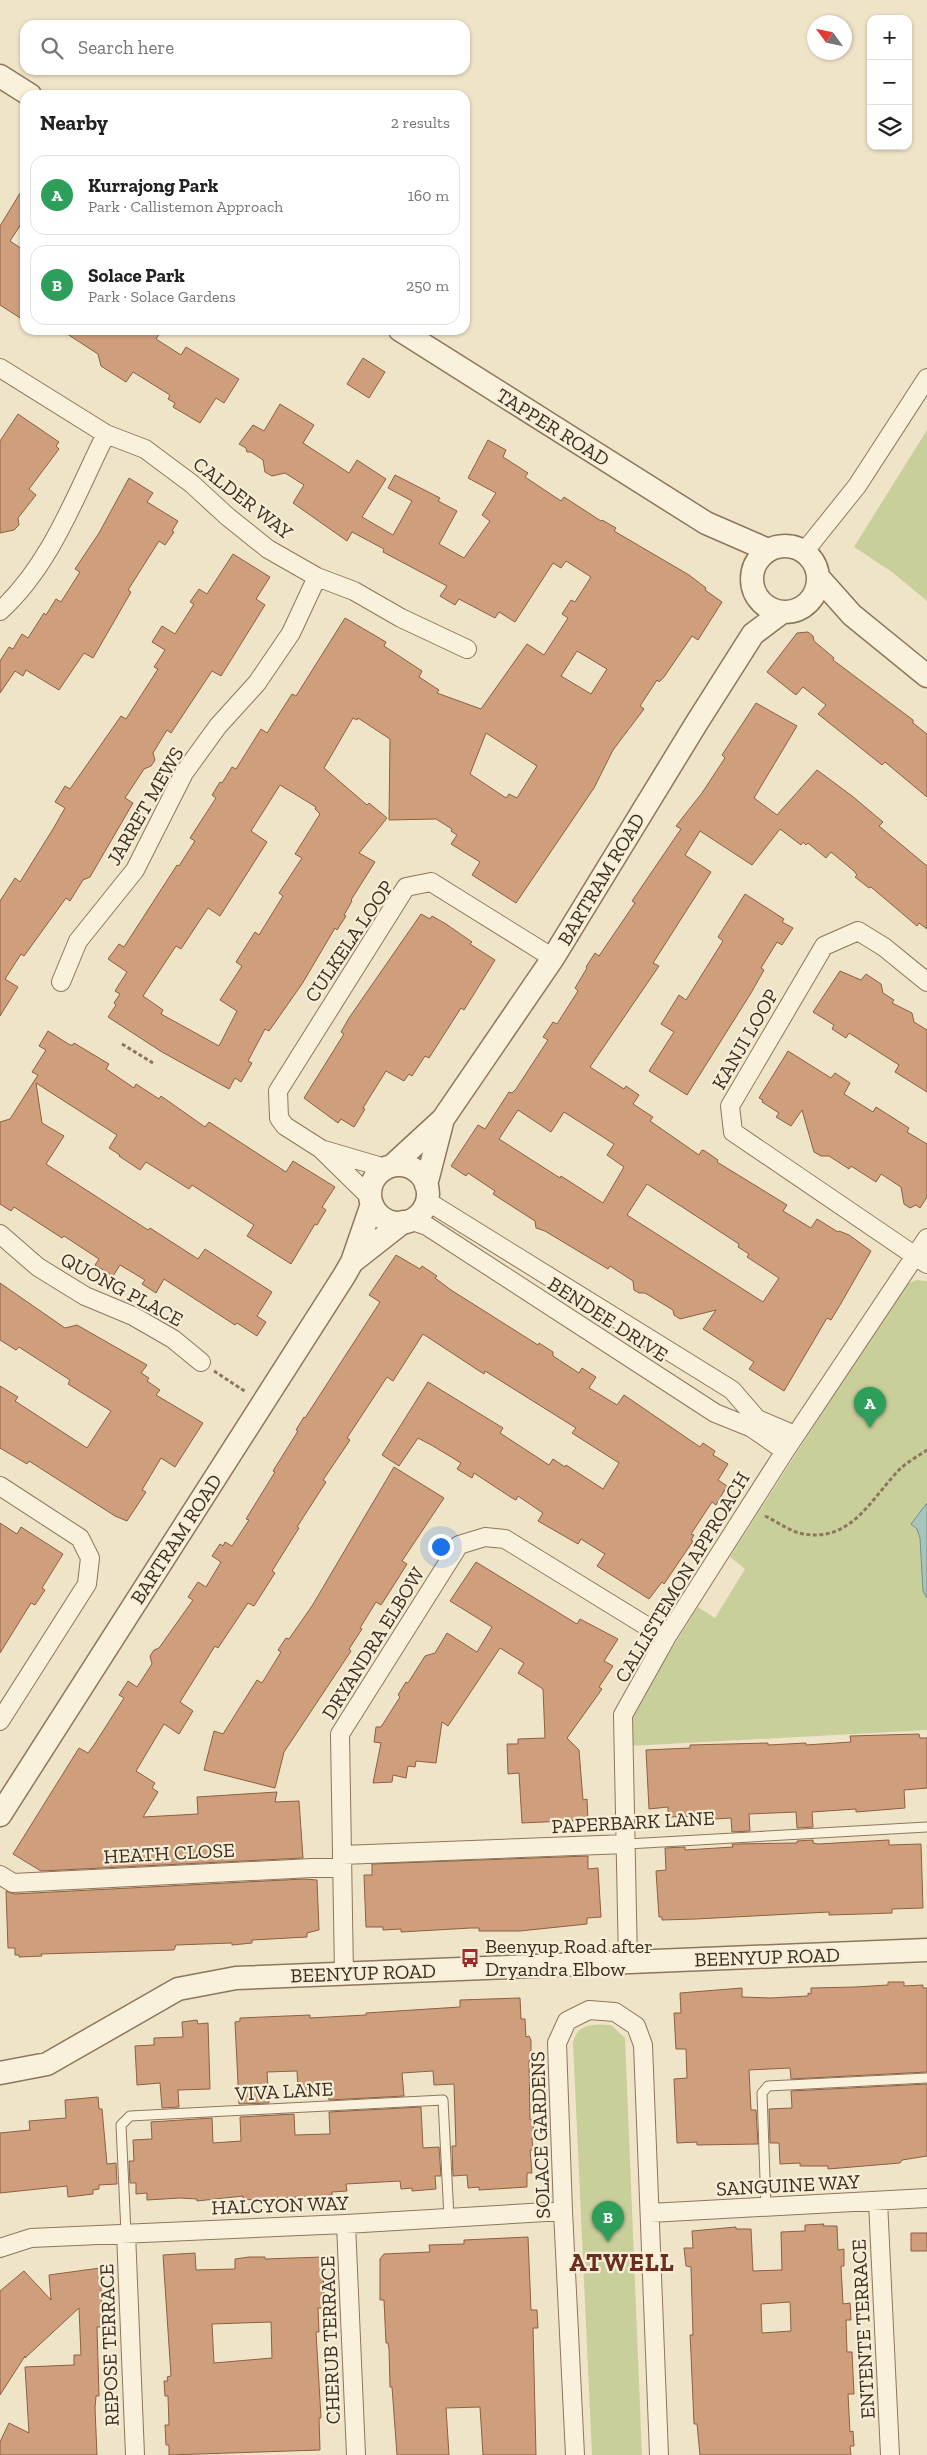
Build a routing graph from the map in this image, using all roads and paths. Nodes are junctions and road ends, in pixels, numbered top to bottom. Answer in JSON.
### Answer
{"nodes":[{"id":1,"x":0,"y":76,"type":"edge"},
{"id":2,"x":22,"y":90,"type":"edge"},
{"id":3,"x":408,"y":335,"type":"edge"},
{"id":4,"x":0,"y":368,"type":"edge"},
{"id":5,"x":927,"y":378,"type":"edge"},
{"id":6,"x":106,"y":434,"type":"junction"},
{"id":7,"x":706,"y":524,"type":"junction"},
{"id":8,"x":768,"y":550,"type":"junction"},
{"id":9,"x":804,"y":552,"type":"junction"},
{"id":10,"x":753,"y":568,"type":"junction"},
{"id":11,"x":317,"y":577,"type":"junction"},
{"id":12,"x":815,"y":589,"type":"junction"},
{"id":13,"x":760,"y":602,"type":"junction"},
{"id":14,"x":0,"y":611,"type":"edge"},
{"id":15,"x":781,"y":613,"type":"junction"},
{"id":16,"x":753,"y":634,"type":"junction"},
{"id":17,"x":467,"y":649,"type":"dead end"},
{"id":18,"x":927,"y":676,"type":"edge"},
{"id":19,"x":553,"y":958,"type":"junction"},
{"id":20,"x":61,"y":982,"type":"dead end"},
{"id":21,"x":927,"y":982,"type":"edge"},
{"id":22,"x":122,"y":1044,"type":"dead end"},
{"id":23,"x":153,"y":1063,"type":"dead end"},
{"id":24,"x":442,"y":1119,"type":"junction"},
{"id":25,"x":321,"y":1149,"type":"junction"},
{"id":26,"x":389,"y":1167,"type":"junction"},
{"id":27,"x":427,"y":1193,"type":"junction"},
{"id":28,"x":371,"y":1200,"type":"junction"},
{"id":29,"x":406,"y":1221,"type":"junction"},
{"id":30,"x":0,"y":1234,"type":"edge"},
{"id":31,"x":927,"y":1238,"type":"edge"},
{"id":32,"x":921,"y":1260,"type":"edge"},
{"id":33,"x":352,"y":1262,"type":"junction"},
{"id":34,"x":201,"y":1362,"type":"joint"},
{"id":35,"x":263,"y":1402,"type":"junction"},
{"id":36,"x":795,"y":1435,"type":"junction"},
{"id":37,"x":927,"y":1450,"type":"edge"},
{"id":38,"x":784,"y":1451,"type":"junction"},
{"id":39,"x":0,"y":1486,"type":"edge"},
{"id":40,"x":766,"y":1509,"type":"dead end"},
{"id":41,"x":666,"y":1638,"type":"junction"},
{"id":42,"x":0,"y":1721,"type":"edge"},
{"id":43,"x":0,"y":1815,"type":"edge"},
{"id":44,"x":927,"y":1827,"type":"edge"},
{"id":45,"x":627,"y":1844,"type":"junction"},
{"id":46,"x":342,"y":1862,"type":"junction"},
{"id":47,"x":0,"y":1875,"type":"edge"},
{"id":48,"x":927,"y":1950,"type":"edge"},
{"id":49,"x":628,"y":1963,"type":"junction"},
{"id":50,"x":344,"y":1974,"type":"junction"},
{"id":51,"x":0,"y":2073,"type":"edge"},
{"id":52,"x":927,"y":2078,"type":"edge"},
{"id":53,"x":927,"y":2198,"type":"edge"},
{"id":54,"x":878,"y":2201,"type":"junction"},
{"id":55,"x":766,"y":2207,"type":"junction"},
{"id":56,"x":563,"y":2211,"type":"junction"},
{"id":57,"x":650,"y":2212,"type":"junction"},
{"id":58,"x":449,"y":2218,"type":"junction"},
{"id":59,"x":346,"y":2224,"type":"junction"},
{"id":60,"x":126,"y":2233,"type":"junction"},
{"id":61,"x":0,"y":2248,"type":"edge"},
{"id":62,"x":136,"y":2455,"type":"edge"},
{"id":63,"x":356,"y":2455,"type":"edge"},
{"id":64,"x":575,"y":2455,"type":"edge"},
{"id":65,"x":660,"y":2455,"type":"edge"},
{"id":66,"x":890,"y":2455,"type":"edge"}],
"edges":[{"from":1,"to":2,"type":"street"},
{"from":3,"to":7,"type":"street","name":"TAPPER ROAD"},
{"from":4,"to":6,"type":"street","name":"CALDER WAY"},
{"from":5,"to":9,"type":"street"},
{"from":6,"to":11,"type":"street","name":"CALDER WAY"},
{"from":6,"to":14,"type":"street"},
{"from":7,"to":8,"type":"street","name":"TAPPER ROAD"},
{"from":7,"to":10,"type":"street","name":"TAPPER ROAD"},
{"from":8,"to":9,"type":"street"},
{"from":8,"to":10,"type":"street"},
{"from":9,"to":12,"type":"street"},
{"from":10,"to":13,"type":"street"},
{"from":11,"to":17,"type":"street","name":"CALDER WAY"},
{"from":11,"to":20,"type":"street","name":"JARRET MEWS"},
{"from":12,"to":15,"type":"street"},
{"from":12,"to":18,"type":"street"},
{"from":13,"to":15,"type":"street"},
{"from":13,"to":16,"type":"street","name":"BARTRAM ROAD"},
{"from":15,"to":16,"type":"street","name":"BARTRAM ROAD"},
{"from":16,"to":19,"type":"street","name":"BARTRAM ROAD"},
{"from":19,"to":24,"type":"street","name":"BARTRAM ROAD"},
{"from":19,"to":25,"type":"street","name":"CULKELA LOOP"},
{"from":21,"to":32,"type":"street","name":"KANJI LOOP"},
{"from":22,"to":23,"type":"path"},
{"from":24,"to":26,"type":"street","name":"BARTRAM ROAD"},
{"from":24,"to":27,"type":"street","name":"BARTRAM ROAD"},
{"from":25,"to":26,"type":"street","name":"CULKELA LOOP"},
{"from":25,"to":28,"type":"street","name":"CULKELA LOOP"},
{"from":26,"to":27,"type":"street"},
{"from":26,"to":28,"type":"street"},
{"from":27,"to":29,"type":"street"},
{"from":27,"to":36,"type":"street","name":"BENDEE DRIVE"},
{"from":28,"to":29,"type":"street"},
{"from":28,"to":33,"type":"street","name":"BARTRAM ROAD"},
{"from":29,"to":33,"type":"street","name":"BARTRAM ROAD"},
{"from":29,"to":38,"type":"street","name":"BENDEE DRIVE"},
{"from":30,"to":34,"type":"street","name":"QUONG PLACE"},
{"from":31,"to":32,"type":"street"},
{"from":32,"to":36,"type":"street","name":"CALLISTEMON APPROACH"},
{"from":33,"to":35,"type":"street","name":"BARTRAM ROAD"},
{"from":34,"to":35,"type":"path"},
{"from":35,"to":43,"type":"street","name":"BARTRAM ROAD"},
{"from":36,"to":38,"type":"street","name":"CALLISTEMON APPROACH"},
{"from":37,"to":40,"type":"path"},
{"from":38,"to":41,"type":"street","name":"CALLISTEMON APPROACH"},
{"from":39,"to":42,"type":"street"},
{"from":41,"to":45,"type":"street","name":"CALLISTEMON APPROACH"},
{"from":41,"to":46,"type":"street","name":"DRYANDRA ELBOW"},
{"from":44,"to":45,"type":"lane","name":"PAPERBARK LANE"},
{"from":45,"to":46,"type":"street","name":"PAPERBARK LANE"},
{"from":45,"to":49,"type":"street","name":"CALLISTEMON APPROACH"},
{"from":46,"to":47,"type":"street","name":"HEATH CLOSE"},
{"from":46,"to":50,"type":"street","name":"DRYANDRA ELBOW"},
{"from":48,"to":49,"type":"street","name":"BEENYUP ROAD"},
{"from":49,"to":50,"type":"street","name":"BEENYUP ROAD"},
{"from":50,"to":51,"type":"street","name":"BEENYUP ROAD"},
{"from":52,"to":55,"type":"lane"},
{"from":53,"to":54,"type":"street","name":"SANGUINE WAY"},
{"from":54,"to":55,"type":"street","name":"SANGUINE WAY"},
{"from":54,"to":66,"type":"street","name":"ENTENTE TERRACE"},
{"from":55,"to":57,"type":"street","name":"SANGUINE WAY"},
{"from":56,"to":57,"type":"street","name":"SOLACE GARDENS"},
{"from":56,"to":58,"type":"street","name":"HALCYON WAY"},
{"from":56,"to":64,"type":"street","name":"SOLACE GARDENS"},
{"from":57,"to":65,"type":"street","name":"SOLACE GARDENS"},
{"from":58,"to":59,"type":"street","name":"HALCYON WAY"},
{"from":58,"to":60,"type":"lane","name":"VIVA LANE"},
{"from":59,"to":60,"type":"street","name":"HALCYON WAY"},
{"from":59,"to":63,"type":"street","name":"CHERUB TERRACE"},
{"from":60,"to":61,"type":"street","name":"HALCYON WAY"},
{"from":60,"to":62,"type":"street","name":"REPOSE TERRACE"}]}
